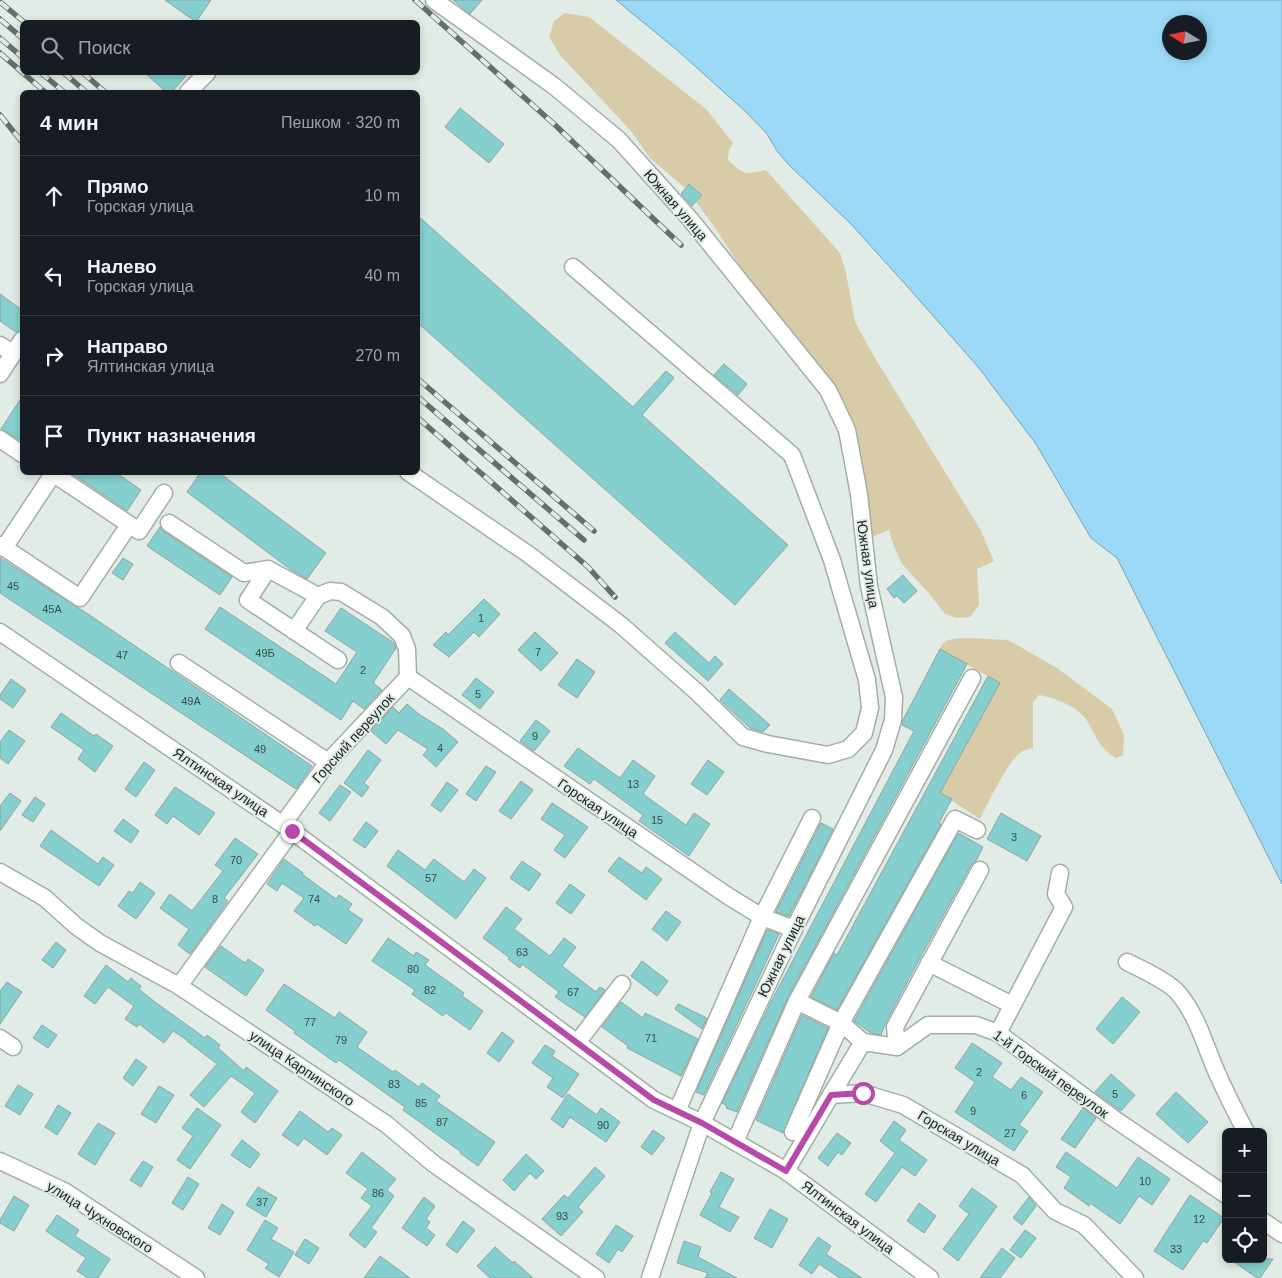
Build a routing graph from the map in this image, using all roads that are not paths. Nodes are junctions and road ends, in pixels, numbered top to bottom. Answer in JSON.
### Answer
{"nodes":[{"id":1,"x":434,"y":0,"type":"edge"},
{"id":2,"x":204,"y":75,"type":"edge"},
{"id":3,"x":190,"y":90,"type":"edge"},
{"id":4,"x":573,"y":268,"type":"dead end"},
{"id":5,"x":12,"y":346,"type":"edge"},
{"id":6,"x":0,"y":374,"type":"edge"},
{"id":7,"x":0,"y":439,"type":"edge"},
{"id":8,"x":20,"y":453,"type":"edge"},
{"id":9,"x":51,"y":475,"type":"edge"},
{"id":10,"x":55,"y":475,"type":"edge"},
{"id":11,"x":412,"y":475,"type":"edge"},
{"id":12,"x":164,"y":493,"type":"dead end"},
{"id":13,"x":169,"y":523,"type":"dead end"},
{"id":14,"x":129,"y":525,"type":"junction"},
{"id":15,"x":2,"y":547,"type":"edge"},
{"id":16,"x":268,"y":569,"type":"junction"},
{"id":17,"x":318,"y":596,"type":"junction"},
{"id":18,"x":294,"y":631,"type":"junction"},
{"id":19,"x":0,"y":632,"type":"edge"},
{"id":20,"x":338,"y":660,"type":"dead end"},
{"id":21,"x":179,"y":663,"type":"dead end"},
{"id":22,"x":408,"y":678,"type":"junction"},
{"id":23,"x":972,"y":678,"type":"dead end"},
{"id":24,"x":328,"y":762,"type":"junction"},
{"id":25,"x":812,"y":818,"type":"dead end"},
{"id":26,"x":287,"y":827,"type":"junction"},
{"id":27,"x":977,"y":830,"type":"dead end"},
{"id":28,"x":980,"y":870,"type":"dead end"},
{"id":29,"x":0,"y":872,"type":"edge"},
{"id":30,"x":1060,"y":873,"type":"dead end"},
{"id":31,"x":762,"y":917,"type":"junction"},
{"id":32,"x":794,"y":929,"type":"junction"},
{"id":33,"x":1127,"y":962,"type":"dead end"},
{"id":34,"x":929,"y":963,"type":"junction"},
{"id":35,"x":622,"y":984,"type":"dead end"},
{"id":36,"x":179,"y":986,"type":"junction"},
{"id":37,"x":796,"y":1001,"type":"junction"},
{"id":38,"x":1012,"y":1005,"type":"junction"},
{"id":39,"x":841,"y":1023,"type":"junction"},
{"id":40,"x":998,"y":1033,"type":"junction"},
{"id":41,"x":863,"y":1042,"type":"junction"},
{"id":42,"x":577,"y":1043,"type":"junction"},
{"id":43,"x":897,"y":1047,"type":"junction"},
{"id":44,"x":831,"y":1095,"type":"junction"},
{"id":45,"x":677,"y":1111,"type":"junction"},
{"id":46,"x":702,"y":1123,"type":"junction"},
{"id":47,"x":1244,"y":1128,"type":"edge"},
{"id":48,"x":793,"y":1132,"type":"dead end"},
{"id":49,"x":735,"y":1142,"type":"junction"},
{"id":50,"x":0,"y":1161,"type":"edge"},
{"id":51,"x":786,"y":1171,"type":"junction"},
{"id":52,"x":1222,"y":1192,"type":"edge"},
{"id":53,"x":1267,"y":1224,"type":"edge"},
{"id":54,"x":1282,"y":1234,"type":"edge"},
{"id":55,"x":196,"y":1278,"type":"edge"},
{"id":56,"x":596,"y":1278,"type":"edge"},
{"id":57,"x":650,"y":1278,"type":"edge"},
{"id":58,"x":930,"y":1278,"type":"edge"},
{"id":59,"x":1134,"y":1278,"type":"edge"}],
"edges":[{"from":1,"to":32,"type":"street","name":"Южная улица"},
{"from":2,"to":3,"type":"street"},
{"from":4,"to":11,"type":"street"},
{"from":5,"to":6,"type":"street"},
{"from":7,"to":8,"type":"street"},
{"from":9,"to":15,"type":"street"},
{"from":10,"to":14,"type":"street"},
{"from":12,"to":14,"type":"street"},
{"from":13,"to":16,"type":"street"},
{"from":14,"to":15,"type":"street"},
{"from":16,"to":17,"type":"street"},
{"from":16,"to":18,"type":"street"},
{"from":17,"to":18,"type":"street"},
{"from":17,"to":22,"type":"street"},
{"from":18,"to":20,"type":"street"},
{"from":19,"to":26,"type":"street","name":"Ялтинская улица"},
{"from":21,"to":24,"type":"street"},
{"from":22,"to":24,"type":"street","name":"Горский переулок"},
{"from":22,"to":31,"type":"street","name":"Горская улица"},
{"from":23,"to":37,"type":"street"},
{"from":24,"to":26,"type":"street","name":"Горский переулок"},
{"from":25,"to":31,"type":"street"},
{"from":26,"to":36,"type":"street","name":"Горский переулок"},
{"from":26,"to":42,"type":"street","name":"Ялтинская улица"},
{"from":27,"to":39,"type":"street"},
{"from":28,"to":34,"type":"street"},
{"from":29,"to":36,"type":"street","name":"улица Карпинского"},
{"from":30,"to":38,"type":"street"},
{"from":31,"to":32,"type":"street","name":"Горская улица"},
{"from":31,"to":45,"type":"street"},
{"from":32,"to":46,"type":"street","name":"Южная улица"},
{"from":33,"to":47,"type":"street"},
{"from":34,"to":38,"type":"street"},
{"from":34,"to":43,"type":"street"},
{"from":35,"to":42,"type":"street"},
{"from":36,"to":56,"type":"street","name":"улица Карпинского"},
{"from":37,"to":39,"type":"street"},
{"from":37,"to":49,"type":"street"},
{"from":38,"to":40,"type":"street"},
{"from":39,"to":41,"type":"street"},
{"from":39,"to":48,"type":"street"},
{"from":40,"to":43,"type":"street","name":"1-й Горский переулок"},
{"from":40,"to":52,"type":"street","name":"1-й Горский переулок"},
{"from":41,"to":43,"type":"street"},
{"from":41,"to":44,"type":"street"},
{"from":42,"to":45,"type":"street","name":"Ялтинская улица"},
{"from":44,"to":51,"type":"street"},
{"from":44,"to":59,"type":"street","name":"Горская улица"},
{"from":45,"to":46,"type":"street","name":"Ялтинская улица"},
{"from":46,"to":49,"type":"street","name":"Ялтинская улица"},
{"from":46,"to":57,"type":"street","name":"Южная улица"},
{"from":49,"to":51,"type":"street","name":"Ялтинская улица"},
{"from":50,"to":55,"type":"street","name":"улица Чухновского"},
{"from":51,"to":58,"type":"street","name":"Ялтинская улица"},
{"from":53,"to":54,"type":"street"}]}
